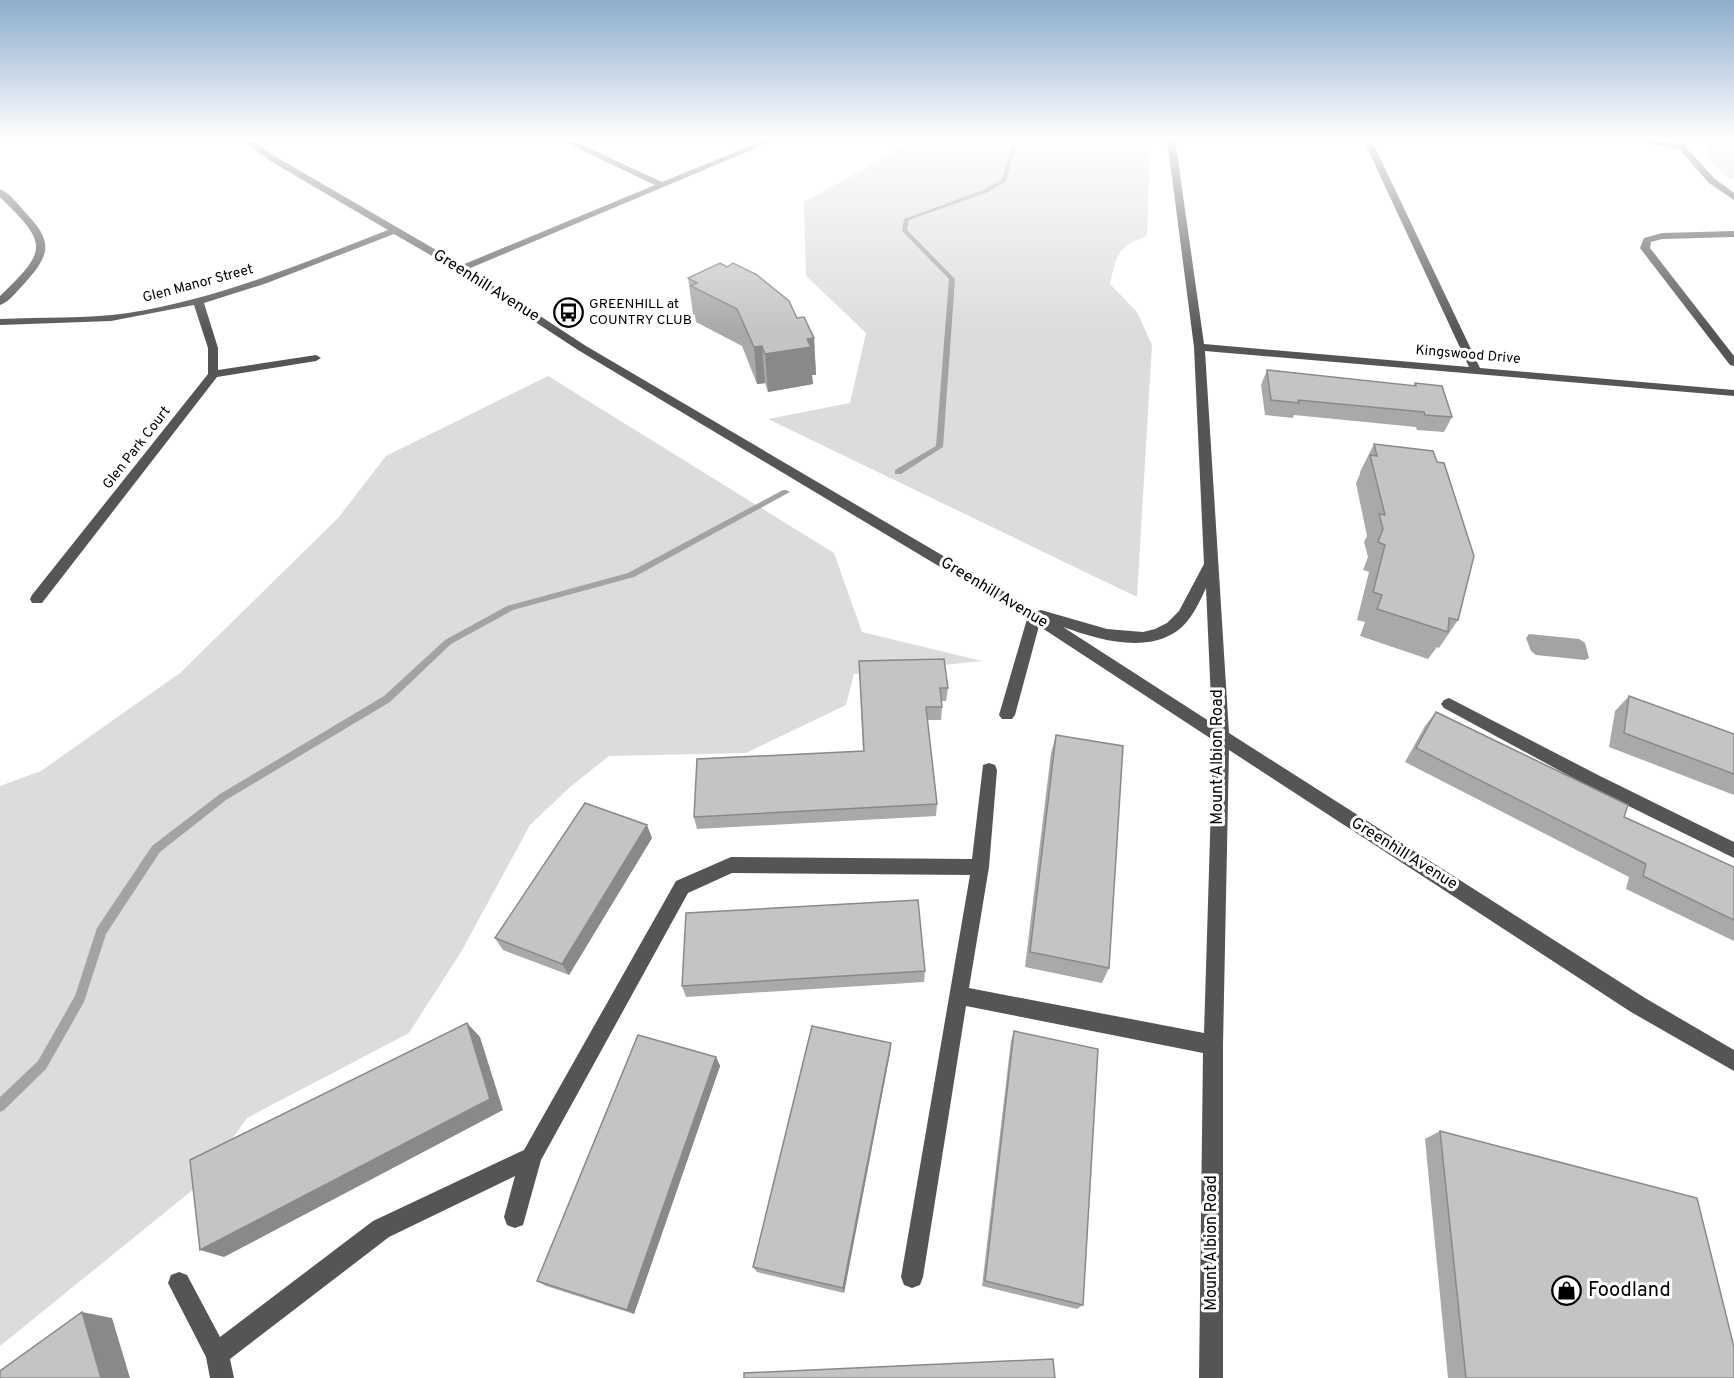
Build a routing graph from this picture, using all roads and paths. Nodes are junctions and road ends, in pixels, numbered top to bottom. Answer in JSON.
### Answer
{"nodes":[{"id":1,"x":11,"y":203,"type":"edge"},
{"id":2,"x":350,"y":203,"type":"edge"},
{"id":3,"x":621,"y":203,"type":"edge"},
{"id":4,"x":1180,"y":203,"type":"edge"},
{"id":5,"x":1397,"y":203,"type":"edge"},
{"id":6,"x":396,"y":230,"type":"junction"},
{"id":7,"x":1734,"y":234,"type":"edge"},
{"id":8,"x":461,"y":269,"type":"junction"},
{"id":9,"x":198,"y":301,"type":"junction"},
{"id":10,"x":0,"y":302,"type":"edge"},
{"id":11,"x":0,"y":322,"type":"edge"},
{"id":12,"x":1199,"y":347,"type":"junction"},
{"id":13,"x":316,"y":358,"type":"dead end"},
{"id":14,"x":1734,"y":363,"type":"edge"},
{"id":15,"x":1476,"y":371,"type":"junction"},
{"id":16,"x":213,"y":374,"type":"junction"},
{"id":17,"x":1734,"y":393,"type":"edge"},
{"id":18,"x":1209,"y":567,"type":"junction"},
{"id":19,"x":37,"y":599,"type":"dead end"},
{"id":20,"x":1029,"y":613,"type":"junction"},
{"id":21,"x":1449,"y":704,"type":"dead end"},
{"id":22,"x":1007,"y":715,"type":"dead end"},
{"id":23,"x":1221,"y":738,"type":"junction"},
{"id":24,"x":989,"y":770,"type":"dead end"},
{"id":25,"x":1734,"y":850,"type":"edge"},
{"id":26,"x":980,"y":867,"type":"junction"},
{"id":27,"x":957,"y":995,"type":"junction"},
{"id":28,"x":1213,"y":1045,"type":"junction"},
{"id":29,"x":1734,"y":1061,"type":"edge"},
{"id":30,"x":531,"y":1157,"type":"junction"},
{"id":31,"x":515,"y":1217,"type":"dead end"},
{"id":32,"x":912,"y":1277,"type":"dead end"},
{"id":33,"x":179,"y":1283,"type":"dead end"},
{"id":34,"x":217,"y":1353,"type":"junction"},
{"id":35,"x":222,"y":1378,"type":"edge"},
{"id":36,"x":1211,"y":1378,"type":"edge"}],
"edges":[{"from":1,"to":10,"type":"street"},
{"from":2,"to":6,"type":"street","name":"Greenhill Avenue"},
{"from":3,"to":8,"type":"street"},
{"from":4,"to":12,"type":"street","name":"Mount Albion Road"},
{"from":5,"to":15,"type":"street"},
{"from":6,"to":8,"type":"street","name":"Greenhill Avenue"},
{"from":6,"to":9,"type":"street","name":"Glen Manor Street"},
{"from":7,"to":14,"type":"street"},
{"from":8,"to":20,"type":"street","name":"Greenhill Avenue"},
{"from":9,"to":11,"type":"street","name":"Glen Manor Street"},
{"from":9,"to":16,"type":"street"},
{"from":12,"to":15,"type":"street","name":"Kingswood Drive"},
{"from":12,"to":18,"type":"street","name":"Mount Albion Road"},
{"from":13,"to":16,"type":"street"},
{"from":15,"to":17,"type":"street","name":"Kingswood Drive"},
{"from":16,"to":19,"type":"street","name":"Glen Park Court"},
{"from":18,"to":20,"type":"street"},
{"from":18,"to":23,"type":"street","name":"Mount Albion Road"},
{"from":20,"to":22,"type":"street"},
{"from":20,"to":23,"type":"street","name":"Greenhill Avenue"},
{"from":21,"to":25,"type":"street"},
{"from":23,"to":28,"type":"street","name":"Mount Albion Road"},
{"from":23,"to":29,"type":"street","name":"Greenhill Avenue"},
{"from":24,"to":26,"type":"street"},
{"from":26,"to":27,"type":"street"},
{"from":26,"to":30,"type":"street"},
{"from":27,"to":28,"type":"street"},
{"from":27,"to":32,"type":"street"},
{"from":28,"to":36,"type":"street","name":"Mount Albion Road"},
{"from":30,"to":31,"type":"street"},
{"from":30,"to":34,"type":"street"},
{"from":33,"to":34,"type":"street"},
{"from":34,"to":35,"type":"street"}]}
